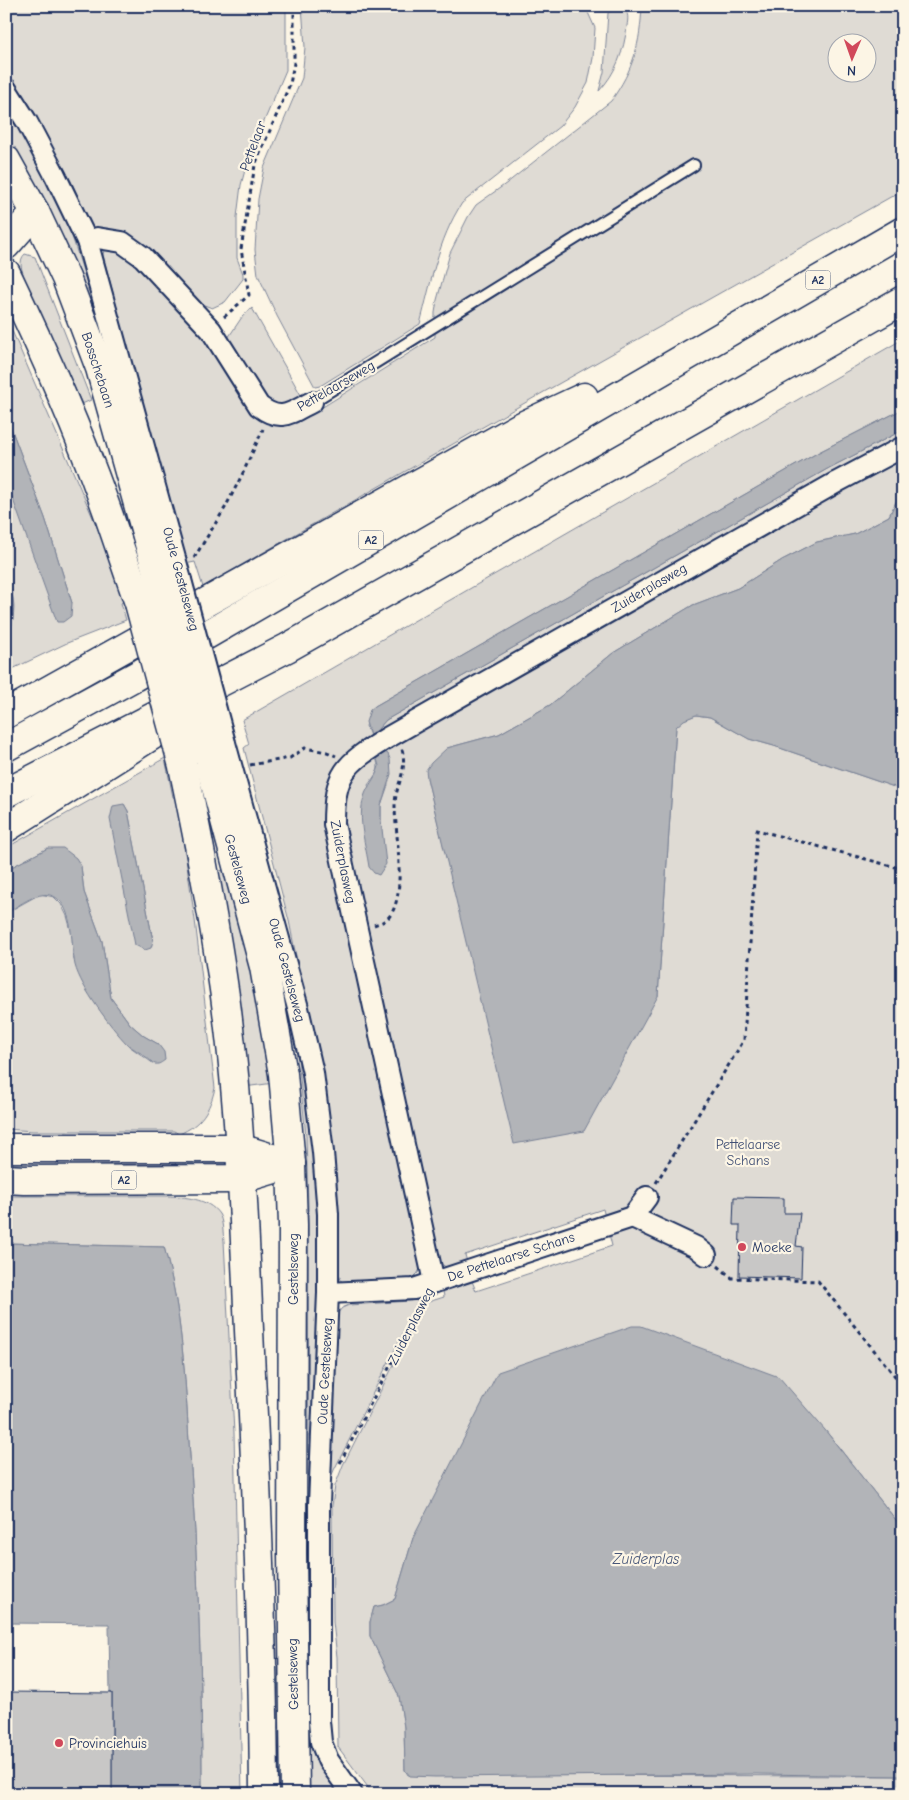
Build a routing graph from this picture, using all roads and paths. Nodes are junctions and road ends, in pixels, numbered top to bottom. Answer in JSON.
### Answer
{"nodes":[{"id":1,"x":294,"y":6,"type":"edge"},
{"id":2,"x":6,"y":89,"type":"edge"},
{"id":3,"x":6,"y":160,"type":"edge"},
{"id":4,"x":694,"y":165,"type":"dead end"},
{"id":5,"x":35,"y":212,"type":"junction"},
{"id":6,"x":6,"y":219,"type":"edge"},
{"id":7,"x":903,"y":231,"type":"edge"},
{"id":8,"x":87,"y":241,"type":"junction"},
{"id":9,"x":6,"y":245,"type":"edge"},
{"id":10,"x":6,"y":273,"type":"edge"},
{"id":11,"x":903,"y":300,"type":"edge"},
{"id":12,"x":733,"y":328,"type":"junction"},
{"id":13,"x":211,"y":330,"type":"junction"},
{"id":14,"x":312,"y":402,"type":"joint"},
{"id":15,"x":270,"y":414,"type":"junction"},
{"id":16,"x":903,"y":447,"type":"edge"},
{"id":17,"x":160,"y":591,"type":"junction"},
{"id":18,"x":287,"y":648,"type":"junction"},
{"id":19,"x":56,"y":688,"type":"junction"},
{"id":20,"x":6,"y":705,"type":"edge"},
{"id":21,"x":6,"y":714,"type":"edge"},
{"id":22,"x":392,"y":735,"type":"junction"},
{"id":23,"x":6,"y":747,"type":"edge"},
{"id":24,"x":216,"y":748,"type":"junction"},
{"id":25,"x":358,"y":757,"type":"junction"},
{"id":26,"x":232,"y":768,"type":"junction"},
{"id":27,"x":6,"y":793,"type":"edge"},
{"id":28,"x":6,"y":828,"type":"edge"},
{"id":29,"x":903,"y":869,"type":"edge"},
{"id":30,"x":357,"y":931,"type":"junction"},
{"id":31,"x":6,"y":1148,"type":"edge"},
{"id":32,"x":239,"y":1148,"type":"junction"},
{"id":33,"x":291,"y":1164,"type":"junction"},
{"id":34,"x":6,"y":1179,"type":"edge"},
{"id":35,"x":241,"y":1179,"type":"junction"},
{"id":36,"x":647,"y":1197,"type":"joint"},
{"id":37,"x":632,"y":1217,"type":"junction"},
{"id":38,"x":706,"y":1256,"type":"joint"},
{"id":39,"x":434,"y":1282,"type":"junction"},
{"id":40,"x":328,"y":1293,"type":"junction"},
{"id":41,"x":903,"y":1386,"type":"edge"},
{"id":42,"x":336,"y":1470,"type":"dead end"},
{"id":43,"x":264,"y":1794,"type":"edge"},
{"id":44,"x":295,"y":1794,"type":"edge"},
{"id":45,"x":352,"y":1794,"type":"edge"}],
"edges":[{"from":1,"to":13,"type":"path","name":"Pettelaar"},
{"from":2,"to":8,"type":"street"},
{"from":3,"to":5,"type":"main road","name":"Bosschebaan"},
{"from":4,"to":14,"type":"lane","name":"Pettelaarseweg"},
{"from":5,"to":6,"type":"main road"},
{"from":5,"to":9,"type":"main road"},
{"from":5,"to":17,"type":"main road","name":"Bosschebaan"},
{"from":7,"to":12,"type":"main road","number":"A2"},
{"from":8,"to":13,"type":"street"},
{"from":8,"to":17,"type":"street","name":"Oude Gestelseweg"},
{"from":10,"to":17,"type":"main road"},
{"from":11,"to":18,"type":"main road"},
{"from":12,"to":19,"type":"main road","number":"A2"},
{"from":12,"to":23,"type":"main road","number":"A2"},
{"from":13,"to":15,"type":"street"},
{"from":14,"to":15,"type":"street","name":"Pettelaarseweg"},
{"from":15,"to":17,"type":"path"},
{"from":16,"to":22,"type":"street","name":"Zuiderplasweg"},
{"from":17,"to":24,"type":"main road","name":"Gestelseweg","bridge":true},
{"from":17,"to":32,"type":"main road","bridge":true},
{"from":18,"to":27,"type":"main road"},
{"from":18,"to":28,"type":"main road"},
{"from":19,"to":20,"type":"main road","number":"A2"},
{"from":19,"to":21,"type":"main road","number":"A2"},
{"from":22,"to":25,"type":"street","name":"Zuiderplasweg"},
{"from":22,"to":30,"type":"path"},
{"from":24,"to":26,"type":"street","name":"Oude Gestelseweg"},
{"from":24,"to":33,"type":"main road","name":"Gestelseweg"},
{"from":25,"to":26,"type":"path"},
{"from":25,"to":30,"type":"street","name":"Zuiderplasweg"},
{"from":26,"to":40,"type":"street","name":"Oude Gestelseweg"},
{"from":29,"to":36,"type":"path"},
{"from":30,"to":39,"type":"street","name":"Zuiderplasweg"},
{"from":31,"to":32,"type":"main road"},
{"from":32,"to":33,"type":"main road"},
{"from":32,"to":35,"type":"main road"},
{"from":33,"to":35,"type":"main road"},
{"from":33,"to":44,"type":"main road","name":"Gestelseweg"},
{"from":34,"to":35,"type":"main road","number":"A2"},
{"from":35,"to":43,"type":"main road"},
{"from":36,"to":37,"type":"street"},
{"from":37,"to":38,"type":"street"},
{"from":37,"to":39,"type":"street","name":"De Pettelaarse Schans"},
{"from":38,"to":41,"type":"path"},
{"from":39,"to":40,"type":"street","name":"De Pettelaarse Schans"},
{"from":39,"to":42,"type":"path","name":"Zuiderplasweg"},
{"from":40,"to":45,"type":"street","name":"Oude Gestelseweg"}]}
